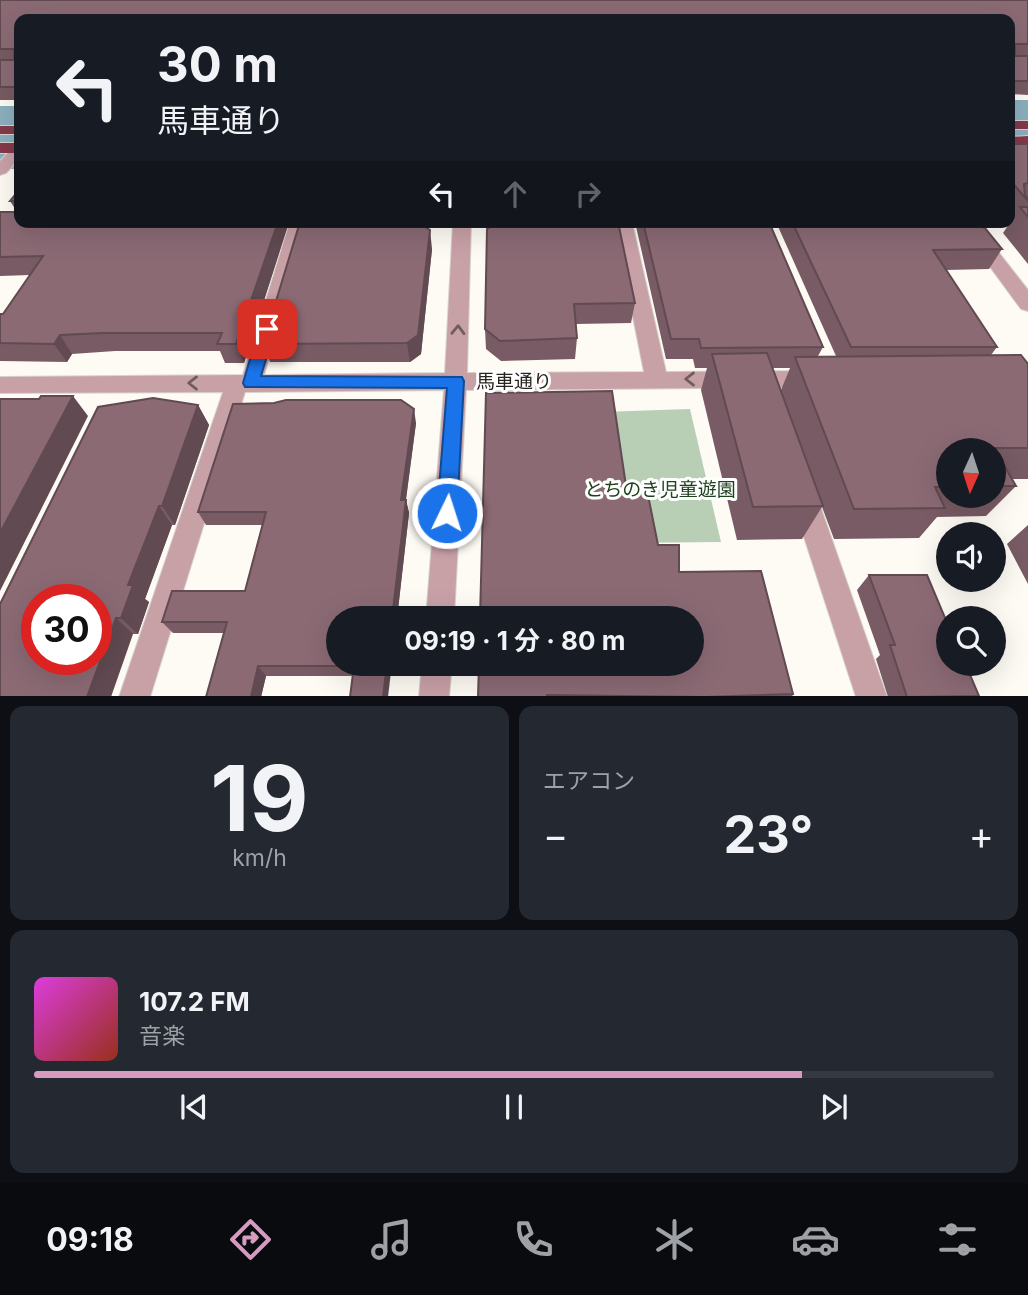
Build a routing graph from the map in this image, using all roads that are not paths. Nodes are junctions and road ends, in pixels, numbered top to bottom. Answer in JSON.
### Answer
{"nodes":[{"id":1,"x":14,"y":155,"type":"edge"},
{"id":2,"x":0,"y":170,"type":"edge"},
{"id":3,"x":297,"y":228,"type":"edge"},
{"id":4,"x":462,"y":228,"type":"edge"},
{"id":5,"x":624,"y":228,"type":"edge"},
{"id":6,"x":971,"y":228,"type":"edge"},
{"id":7,"x":1028,"y":304,"type":"edge"},
{"id":8,"x":829,"y":372,"type":"edge"},
{"id":9,"x":764,"y":379,"type":"junction"},
{"id":10,"x":657,"y":380,"type":"junction"},
{"id":11,"x":456,"y":381,"type":"junction"},
{"id":12,"x":244,"y":383,"type":"junction"},
{"id":13,"x":118,"y":384,"type":"junction"},
{"id":14,"x":0,"y":385,"type":"edge"},
{"id":15,"x":773,"y":405,"type":"edge"},
{"id":16,"x":106,"y":408,"type":"edge"},
{"id":17,"x":795,"y":472,"type":"edge"},
{"id":18,"x":441,"y":606,"type":"edge"},
{"id":19,"x":436,"y":676,"type":"edge"},
{"id":20,"x":134,"y":696,"type":"edge"},
{"id":21,"x":434,"y":696,"type":"edge"},
{"id":22,"x":872,"y":696,"type":"edge"}],
"edges":[{"from":1,"to":2,"type":"street"},
{"from":3,"to":12,"type":"street"},
{"from":11,"to":4,"type":"street","one_way":true},
{"from":5,"to":10,"type":"street"},
{"from":6,"to":7,"type":"street"},
{"from":8,"to":9,"type":"street","name":"馬車通り"},
{"from":9,"to":10,"type":"street","name":"馬車通り","one_way":true},
{"from":9,"to":15,"type":"street"},
{"from":10,"to":11,"type":"street","name":"馬車通り"},
{"from":11,"to":12,"type":"street","name":"馬車通り"},
{"from":11,"to":18,"type":"street"},
{"from":12,"to":13,"type":"street","name":"馬車通り","one_way":true},
{"from":12,"to":20,"type":"street"},
{"from":13,"to":14,"type":"street","name":"馬車通り"},
{"from":13,"to":16,"type":"street"},
{"from":17,"to":22,"type":"street"},
{"from":19,"to":21,"type":"street"}]}
